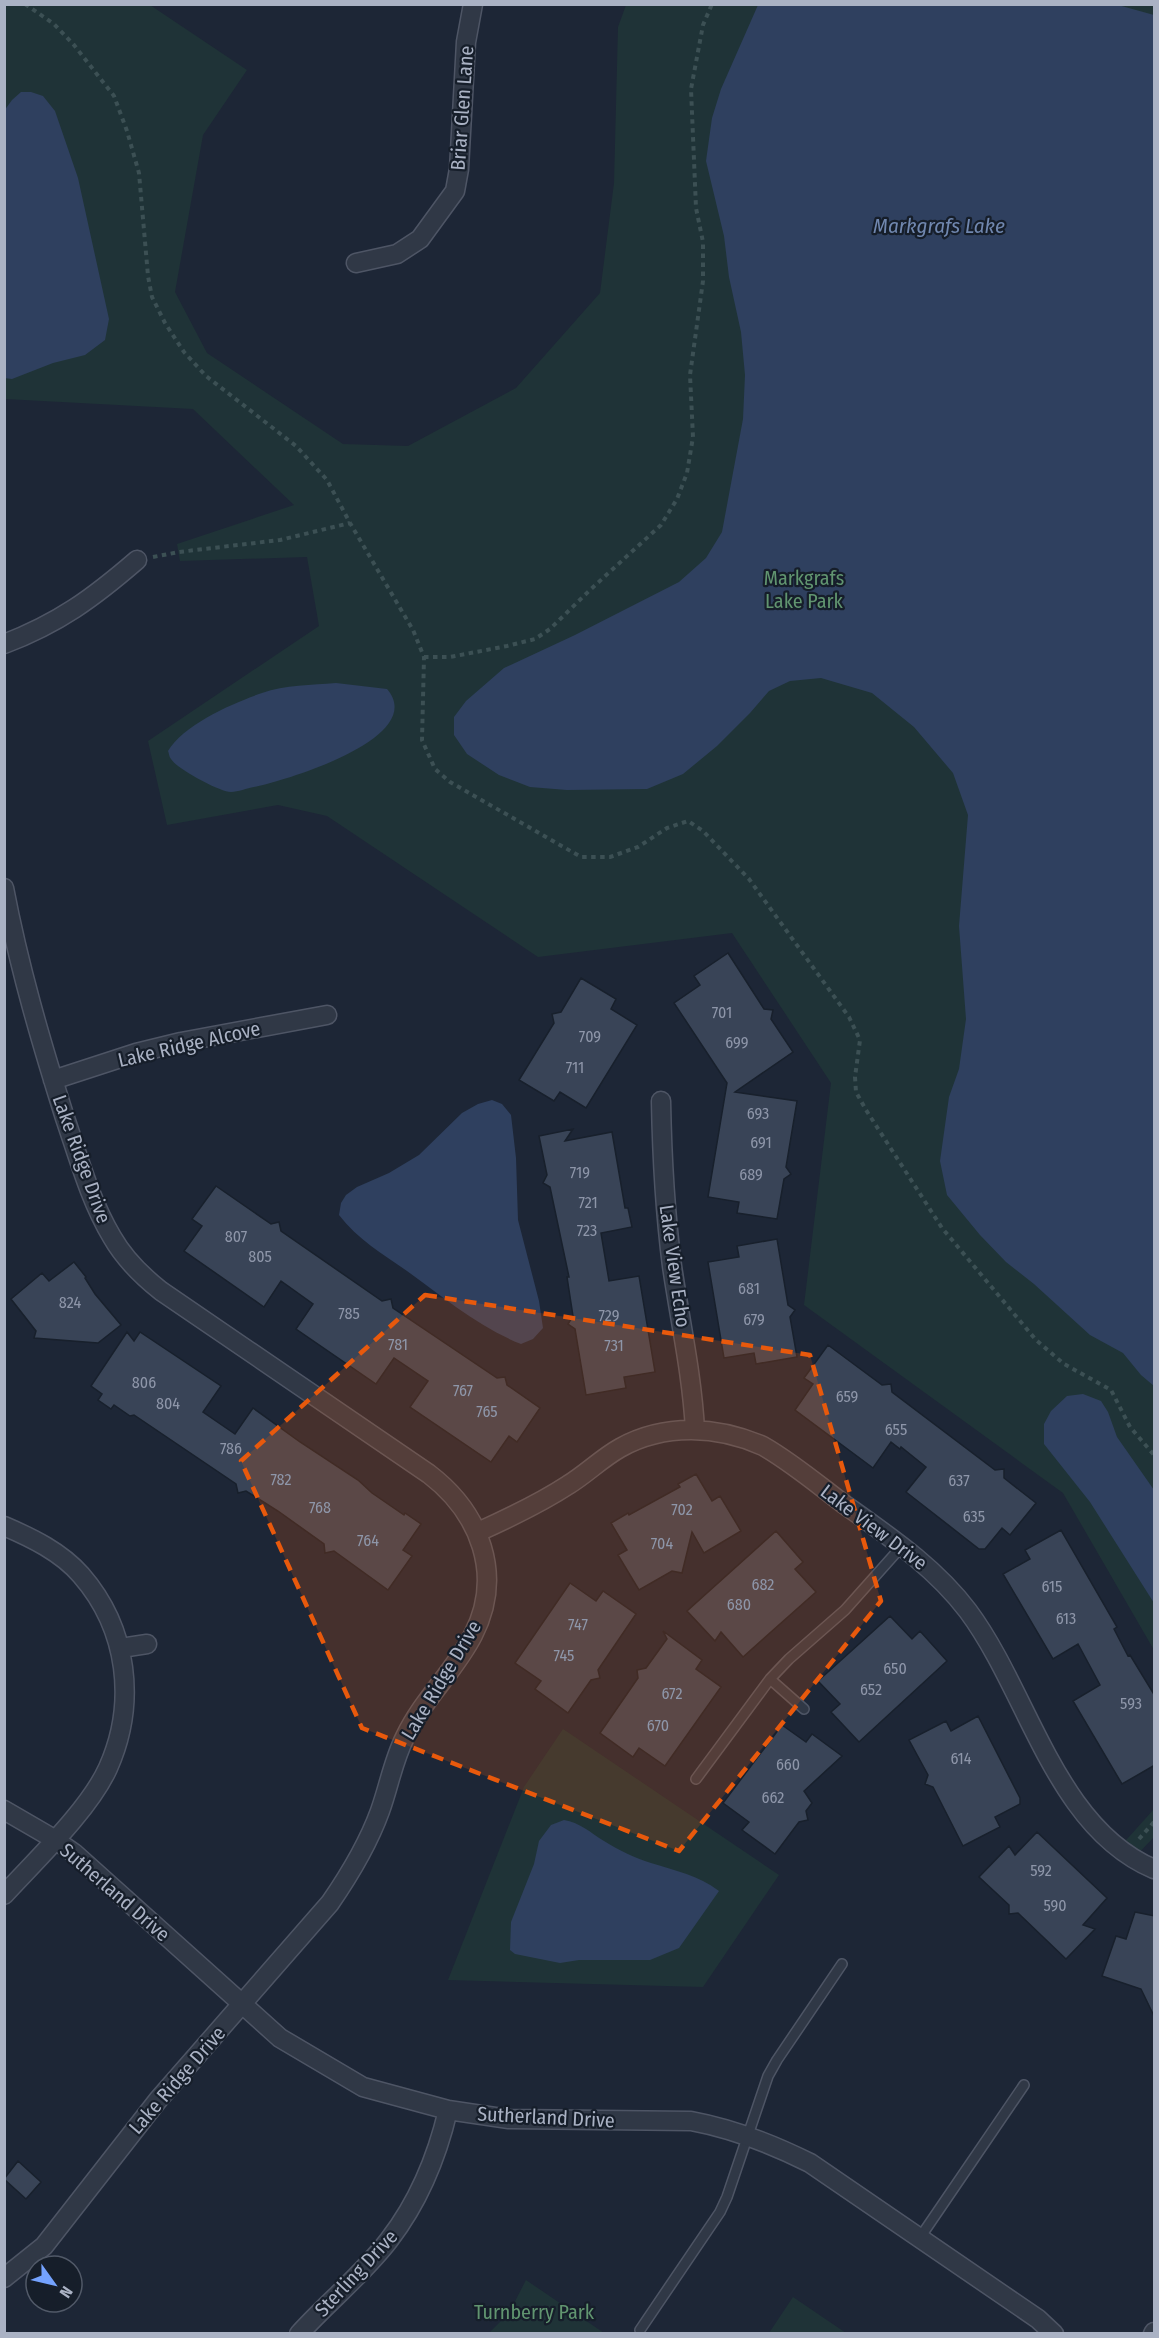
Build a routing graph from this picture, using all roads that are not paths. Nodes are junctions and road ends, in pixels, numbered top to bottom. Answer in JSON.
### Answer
{"nodes":[{"id":1,"x":472,"y":4,"type":"edge"},
{"id":2,"x":356,"y":263,"type":"dead end"},
{"id":3,"x":137,"y":560,"type":"road end"},
{"id":4,"x":4,"y":645,"type":"edge"},
{"id":5,"x":4,"y":888,"type":"edge"},
{"id":6,"x":327,"y":1014,"type":"dead end"},
{"id":7,"x":53,"y":1080,"type":"junction"},
{"id":8,"x":661,"y":1101,"type":"dead end"},
{"id":9,"x":694,"y":1430,"type":"junction"},
{"id":10,"x":4,"y":1526,"type":"edge"},
{"id":11,"x":478,"y":1532,"type":"junction"},
{"id":12,"x":902,"y":1546,"type":"junction"},
{"id":13,"x":147,"y":1644,"type":"dead end"},
{"id":14,"x":121,"y":1648,"type":"junction"},
{"id":15,"x":770,"y":1679,"type":"junction"},
{"id":16,"x":804,"y":1708,"type":"dead end"},
{"id":17,"x":696,"y":1779,"type":"dead end"},
{"id":18,"x":4,"y":1810,"type":"edge"},
{"id":19,"x":54,"y":1839,"type":"junction"},
{"id":20,"x":1155,"y":1869,"type":"edge"},
{"id":21,"x":4,"y":1895,"type":"edge"},
{"id":22,"x":842,"y":1964,"type":"dead end"},
{"id":23,"x":242,"y":2004,"type":"junction"},
{"id":24,"x":1024,"y":2085,"type":"dead end"},
{"id":25,"x":448,"y":2110,"type":"junction"},
{"id":26,"x":748,"y":2136,"type":"junction"},
{"id":27,"x":919,"y":2239,"type":"junction"},
{"id":28,"x":4,"y":2278,"type":"edge"},
{"id":29,"x":640,"y":2330,"type":"dead end"},
{"id":30,"x":299,"y":2334,"type":"edge"},
{"id":31,"x":1054,"y":2334,"type":"edge"}],
"edges":[{"from":1,"to":2,"type":"street","name":"Briar Glen Lane"},
{"from":3,"to":4,"type":"street"},
{"from":5,"to":7,"type":"street","name":"Lake Ridge Drive"},
{"from":6,"to":7,"type":"street","name":"Lake Ridge Alcove"},
{"from":7,"to":11,"type":"street","name":"Lake Ridge Drive"},
{"from":8,"to":9,"type":"street","name":"Lake View Echo"},
{"from":9,"to":11,"type":"street","name":"Lake View Drive"},
{"from":9,"to":12,"type":"street","name":"Lake View Drive"},
{"from":10,"to":14,"type":"street"},
{"from":11,"to":23,"type":"street","name":"Lake Ridge Drive"},
{"from":12,"to":15,"type":"lane"},
{"from":12,"to":20,"type":"street","name":"Lake View Drive"},
{"from":13,"to":14,"type":"street"},
{"from":14,"to":19,"type":"street"},
{"from":15,"to":16,"type":"lane"},
{"from":15,"to":17,"type":"lane"},
{"from":18,"to":19,"type":"street","name":"Sutherland Drive"},
{"from":19,"to":21,"type":"street"},
{"from":19,"to":23,"type":"street","name":"Sutherland Drive"},
{"from":22,"to":26,"type":"lane"},
{"from":23,"to":25,"type":"street","name":"Sutherland Drive"},
{"from":23,"to":28,"type":"street","name":"Lake Ridge Drive"},
{"from":24,"to":27,"type":"lane"},
{"from":25,"to":26,"type":"street","name":"Sutherland Drive"},
{"from":25,"to":30,"type":"street","name":"Sterling Drive"},
{"from":26,"to":27,"type":"street","name":"Sutherland Drive"},
{"from":26,"to":29,"type":"lane"},
{"from":27,"to":31,"type":"street","name":"Sutherland Drive"}]}
